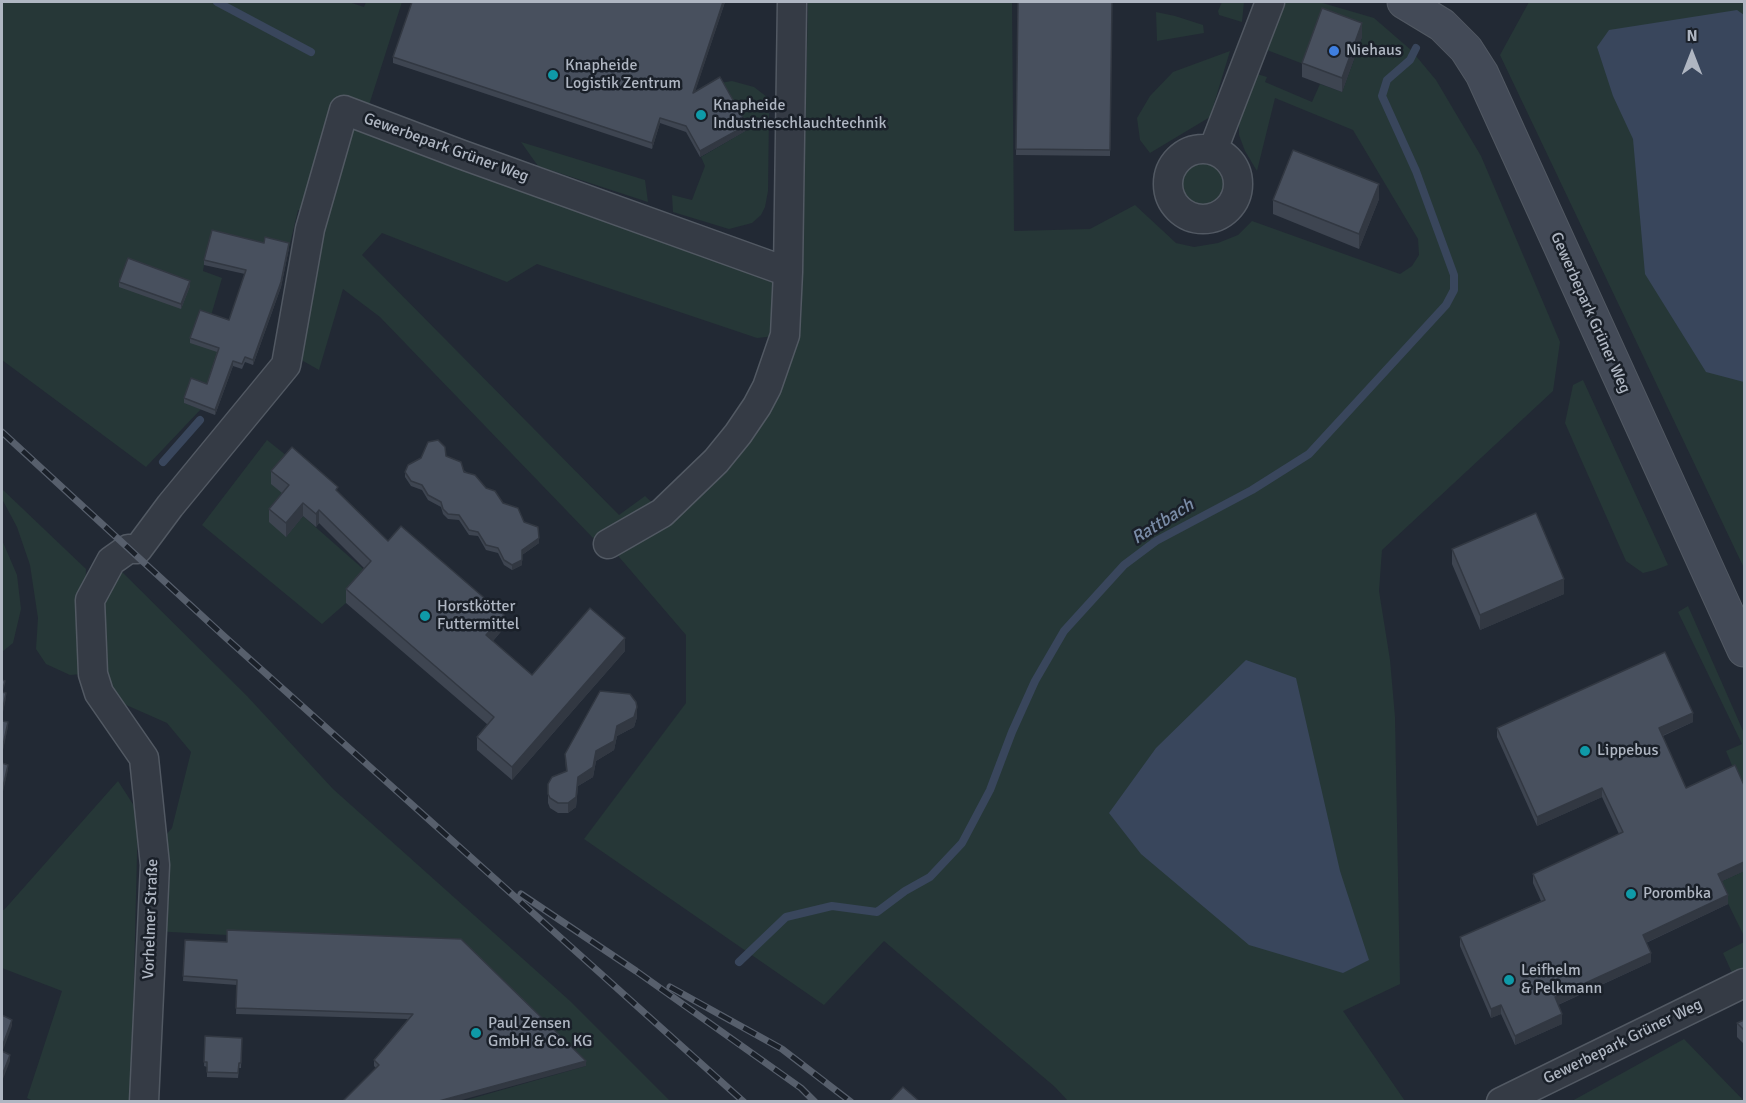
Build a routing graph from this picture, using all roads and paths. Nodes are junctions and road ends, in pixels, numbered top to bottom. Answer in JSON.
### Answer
{"nodes":[{"id":1,"x":792,"y":2,"type":"edge"},
{"id":2,"x":1270,"y":2,"type":"edge"},
{"id":3,"x":1404,"y":2,"type":"edge"},
{"id":4,"x":1214,"y":150,"type":"dead end"},
{"id":5,"x":788,"y":272,"type":"junction"},
{"id":6,"x":608,"y":544,"type":"dead end"},
{"id":7,"x":128,"y":549,"type":"joint"},
{"id":8,"x":1744,"y":650,"type":"edge"},
{"id":9,"x":1744,"y":983,"type":"edge"},
{"id":10,"x":144,"y":1101,"type":"edge"},
{"id":11,"x":1501,"y":1101,"type":"edge"}],
"edges":[{"from":1,"to":5,"type":"street"},
{"from":2,"to":4,"type":"street"},
{"from":3,"to":8,"type":"street","name":"Gewerbepark Grüner Weg"},
{"from":5,"to":6,"type":"street"},
{"from":5,"to":7,"type":"street","name":"Gewerbepark Grüner Weg"},
{"from":7,"to":10,"type":"street","name":"Vorhelmer Straße"},
{"from":9,"to":11,"type":"street","name":"Gewerbepark Grüner Weg"}]}
